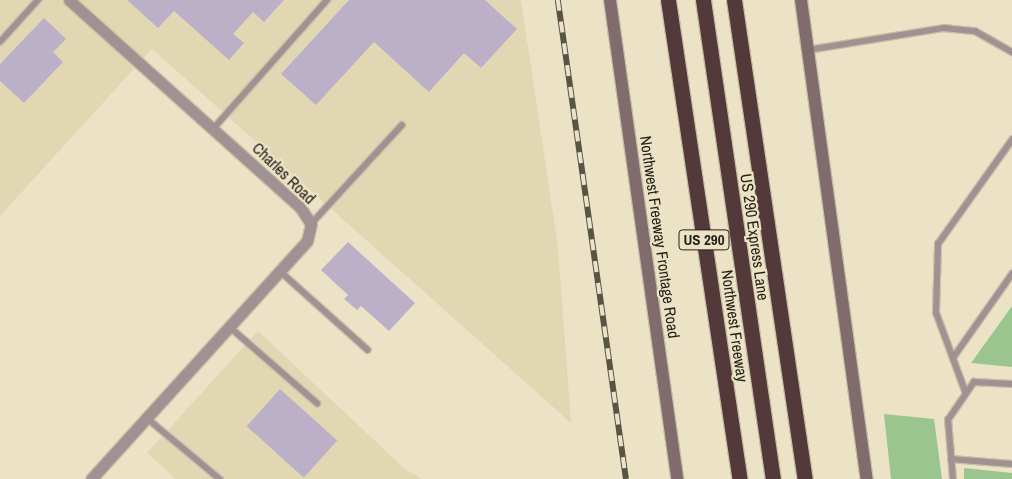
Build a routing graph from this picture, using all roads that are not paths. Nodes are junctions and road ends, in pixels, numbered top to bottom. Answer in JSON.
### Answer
{"nodes":[{"id":1,"x":38,"y":0,"type":"edge"},
{"id":2,"x":69,"y":0,"type":"edge"},
{"id":3,"x":327,"y":0,"type":"edge"},
{"id":4,"x":610,"y":0,"type":"edge"},
{"id":5,"x":668,"y":0,"type":"edge"},
{"id":6,"x":702,"y":0,"type":"edge"},
{"id":7,"x":734,"y":0,"type":"edge"},
{"id":8,"x":801,"y":0,"type":"edge"},
{"id":9,"x":0,"y":42,"type":"edge"},
{"id":10,"x":808,"y":50,"type":"junction"},
{"id":11,"x":1012,"y":52,"type":"edge"},
{"id":12,"x":402,"y":125,"type":"dead end"},
{"id":13,"x":213,"y":129,"type":"junction"},
{"id":14,"x":1012,"y":140,"type":"edge"},
{"id":15,"x":311,"y":224,"type":"junction"},
{"id":16,"x":280,"y":271,"type":"junction"},
{"id":17,"x":1012,"y":274,"type":"edge"},
{"id":18,"x":230,"y":327,"type":"junction"},
{"id":19,"x":368,"y":350,"type":"dead end"},
{"id":20,"x":953,"y":358,"type":"junction"},
{"id":21,"x":1012,"y":384,"type":"edge"},
{"id":22,"x":966,"y":394,"type":"junction"},
{"id":23,"x":318,"y":403,"type":"dead end"},
{"id":24,"x":147,"y":418,"type":"junction"},
{"id":25,"x":951,"y":459,"type":"junction"},
{"id":26,"x":1012,"y":464,"type":"edge"},
{"id":27,"x":92,"y":479,"type":"edge"},
{"id":28,"x":220,"y":479,"type":"edge"},
{"id":29,"x":677,"y":479,"type":"edge"},
{"id":30,"x":740,"y":479,"type":"edge"},
{"id":31,"x":774,"y":479,"type":"edge"},
{"id":32,"x":806,"y":479,"type":"edge"},
{"id":33,"x":867,"y":479,"type":"edge"},
{"id":34,"x":953,"y":479,"type":"edge"}],
"edges":[{"from":1,"to":9,"type":"lane"},
{"from":2,"to":13,"type":"street","name":"Charles Road"},
{"from":3,"to":13,"type":"lane"},
{"from":4,"to":29,"type":"main road","name":"Northwest Freeway Frontage Road"},
{"from":5,"to":30,"type":"highway","name":"Northwest Freeway","number":"US 290"},
{"from":6,"to":31,"type":"highway","name":"US 290 Express Lane"},
{"from":7,"to":32,"type":"highway"},
{"from":8,"to":10,"type":"main road"},
{"from":10,"to":11,"type":"lane"},
{"from":10,"to":33,"type":"main road"},
{"from":12,"to":15,"type":"lane"},
{"from":13,"to":15,"type":"street","name":"Charles Road"},
{"from":14,"to":20,"type":"lane"},
{"from":15,"to":16,"type":"street","name":"Charles Road"},
{"from":16,"to":18,"type":"street","name":"Charles Road"},
{"from":16,"to":19,"type":"lane"},
{"from":17,"to":20,"type":"lane"},
{"from":18,"to":23,"type":"lane"},
{"from":18,"to":24,"type":"street","name":"Charles Road"},
{"from":20,"to":22,"type":"lane"},
{"from":21,"to":22,"type":"lane"},
{"from":22,"to":25,"type":"lane"},
{"from":24,"to":27,"type":"street","name":"Charles Road"},
{"from":24,"to":28,"type":"lane"},
{"from":25,"to":26,"type":"lane"},
{"from":25,"to":34,"type":"lane"}]}
